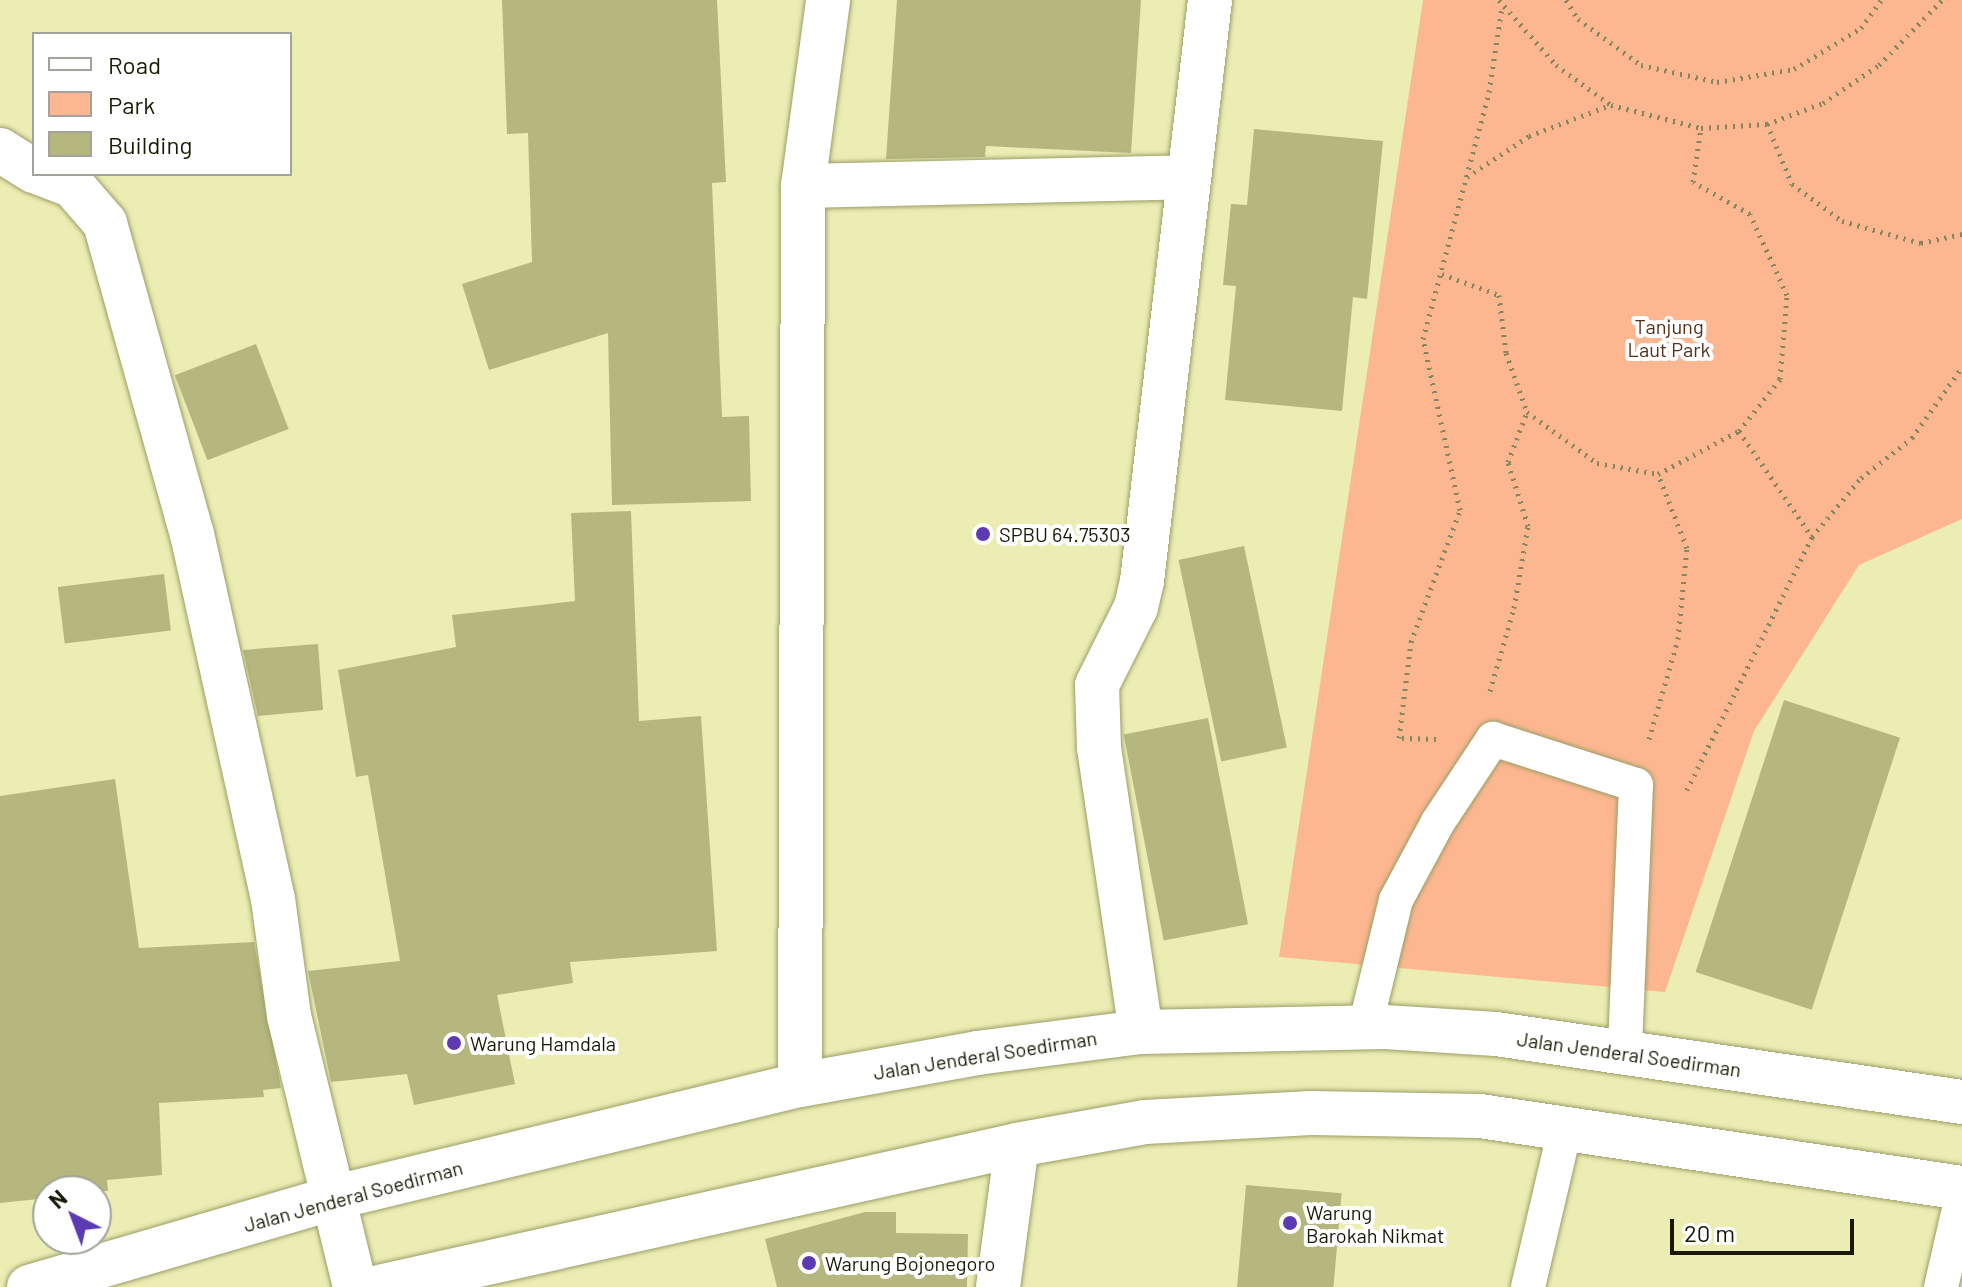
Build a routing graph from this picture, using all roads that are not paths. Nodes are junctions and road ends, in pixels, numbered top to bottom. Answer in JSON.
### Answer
{"nodes":[{"id":1,"x":828,"y":0,"type":"edge"},
{"id":2,"x":1210,"y":0,"type":"edge"},
{"id":3,"x":0,"y":150,"type":"edge"},
{"id":4,"x":32,"y":170,"type":"edge"},
{"id":5,"x":47,"y":176,"type":"edge"},
{"id":6,"x":1187,"y":177,"type":"junction"},
{"id":7,"x":803,"y":186,"type":"junction"},
{"id":8,"x":1365,"y":1027,"type":"junction"},
{"id":9,"x":1141,"y":1032,"type":"junction"},
{"id":10,"x":1625,"y":1053,"type":"junction"},
{"id":11,"x":800,"y":1085,"type":"junction"},
{"id":12,"x":1962,"y":1102,"type":"edge"},
{"id":13,"x":1565,"y":1129,"type":"junction"},
{"id":14,"x":1017,"y":1145,"type":"junction"},
{"id":15,"x":1962,"y":1188,"type":"edge"},
{"id":16,"x":1962,"y":1196,"type":"edge"},
{"id":17,"x":336,"y":1197,"type":"junction"},
{"id":18,"x":29,"y":1287,"type":"edge"},
{"id":19,"x":355,"y":1287,"type":"edge"},
{"id":20,"x":379,"y":1287,"type":"edge"},
{"id":21,"x":998,"y":1287,"type":"edge"},
{"id":22,"x":1528,"y":1287,"type":"edge"},
{"id":23,"x":1941,"y":1287,"type":"edge"}],
"edges":[{"from":1,"to":7,"type":"street"},
{"from":2,"to":6,"type":"street"},
{"from":3,"to":4,"type":"street"},
{"from":5,"to":17,"type":"street"},
{"from":6,"to":7,"type":"street"},
{"from":6,"to":9,"type":"street"},
{"from":7,"to":11,"type":"street"},
{"from":8,"to":9,"type":"street","name":"Jalan Jenderal Soedirman"},
{"from":8,"to":10,"type":"street","name":"Jalan Jenderal Soedirman"},
{"from":8,"to":10,"type":"lane"},
{"from":9,"to":11,"type":"street","name":"Jalan Jenderal Soedirman"},
{"from":10,"to":12,"type":"street","name":"Jalan Jenderal Soedirman"},
{"from":11,"to":17,"type":"street","name":"Jalan Jenderal Soedirman"},
{"from":13,"to":14,"type":"street"},
{"from":13,"to":15,"type":"street"},
{"from":13,"to":22,"type":"lane"},
{"from":14,"to":20,"type":"street"},
{"from":14,"to":21,"type":"street"},
{"from":16,"to":23,"type":"lane"},
{"from":17,"to":18,"type":"street","name":"Jalan Jenderal Soedirman"},
{"from":17,"to":19,"type":"street"}]}
